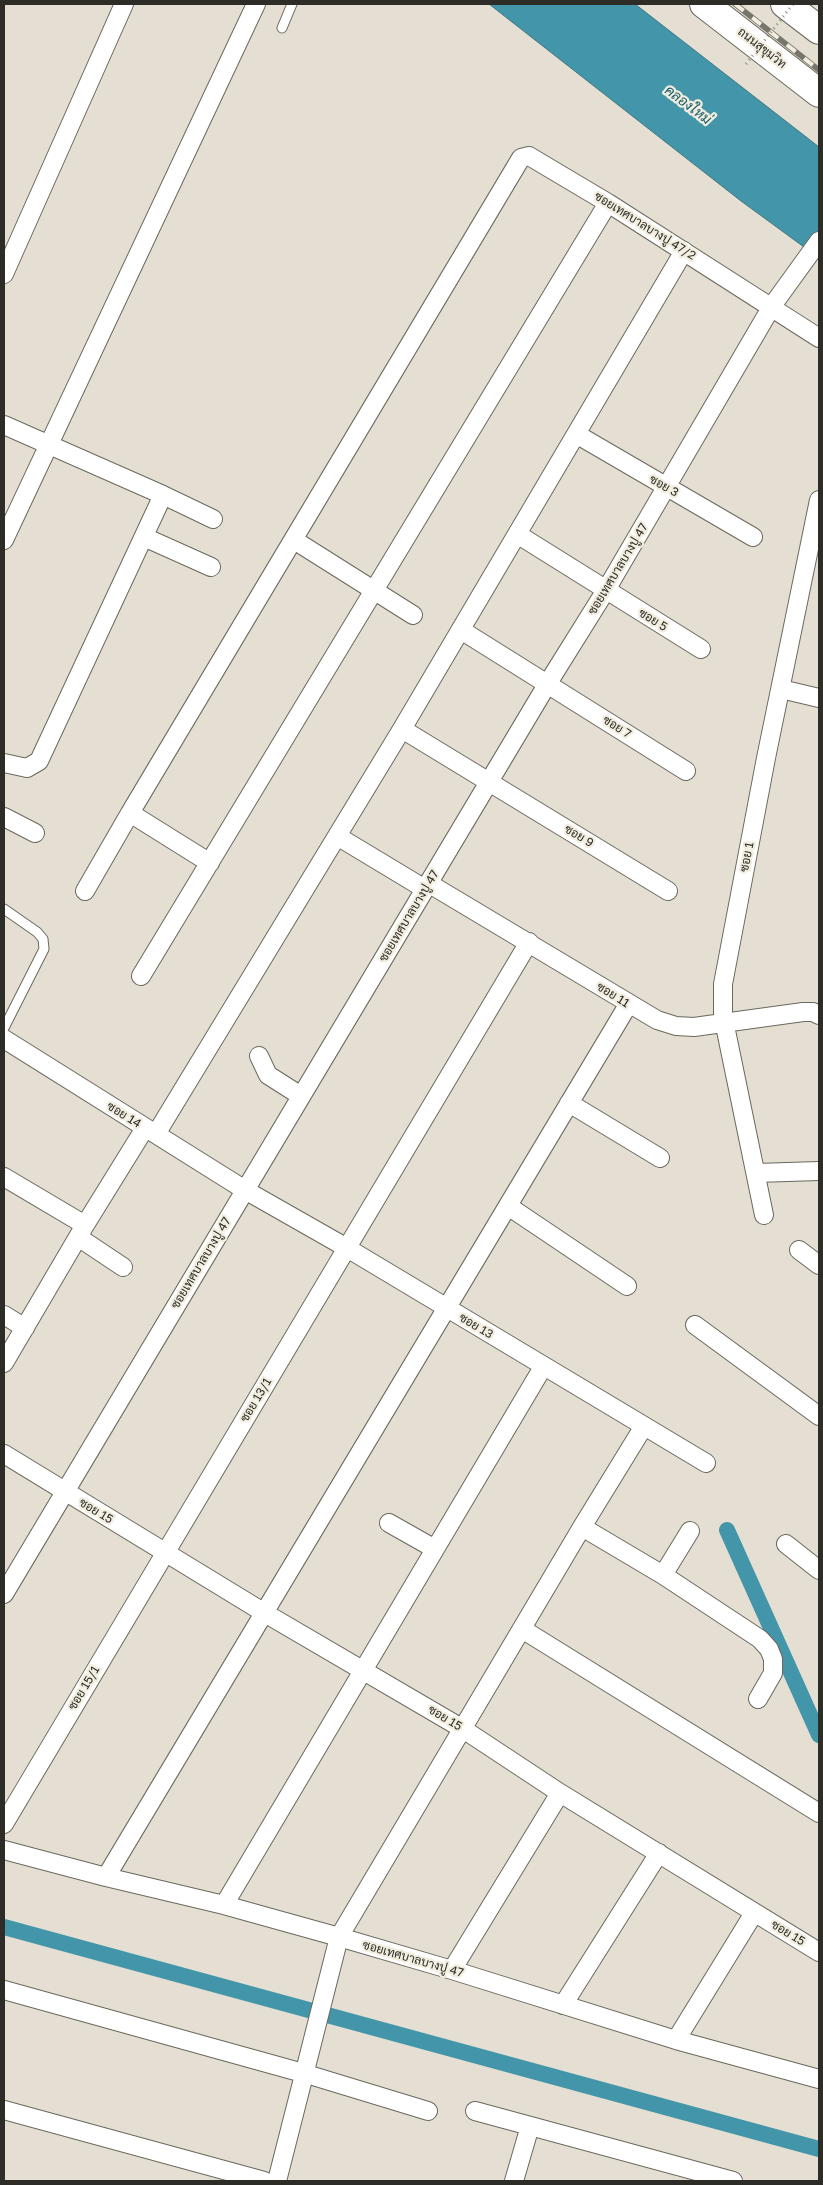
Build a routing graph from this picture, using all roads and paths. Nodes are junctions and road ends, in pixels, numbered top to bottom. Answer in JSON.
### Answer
{"nodes":[{"id":1,"x":124,"y":4,"type":"edge"},
{"id":2,"x":256,"y":4,"type":"edge"},
{"id":3,"x":292,"y":4,"type":"edge"},
{"id":4,"x":704,"y":4,"type":"edge"},
{"id":5,"x":785,"y":4,"type":"edge"},
{"id":6,"x":793,"y":4,"type":"edge"},
{"id":7,"x":282,"y":28,"type":"dead end"},
{"id":8,"x":819,"y":30,"type":"edge"},
{"id":9,"x":746,"y":64,"type":"dead end"},
{"id":10,"x":819,"y":93,"type":"edge"},
{"id":11,"x":608,"y":204,"type":"junction"},
{"id":12,"x":819,"y":241,"type":"edge"},
{"id":13,"x":684,"y":251,"type":"junction"},
{"id":14,"x":4,"y":274,"type":"edge"},
{"id":15,"x":772,"y":306,"type":"junction"},
{"id":16,"x":819,"y":338,"type":"edge"},
{"id":17,"x":4,"y":425,"type":"edge"},
{"id":18,"x":576,"y":434,"type":"junction"},
{"id":19,"x":48,"y":444,"type":"junction"},
{"id":20,"x":667,"y":488,"type":"junction"},
{"id":21,"x":163,"y":494,"type":"junction"},
{"id":22,"x":819,"y":500,"type":"edge"},
{"id":23,"x":213,"y":519,"type":"dead end"},
{"id":24,"x":517,"y":534,"type":"junction"},
{"id":25,"x":144,"y":537,"type":"junction"},
{"id":26,"x":753,"y":537,"type":"dead end"},
{"id":27,"x":4,"y":540,"type":"edge"},
{"id":28,"x":294,"y":540,"type":"junction"},
{"id":29,"x":211,"y":567,"type":"dead end"},
{"id":30,"x":811,"y":583,"type":"edge"},
{"id":31,"x":375,"y":590,"type":"junction"},
{"id":32,"x":606,"y":590,"type":"junction"},
{"id":33,"x":413,"y":615,"type":"dead end"},
{"id":34,"x":460,"y":630,"type":"junction"},
{"id":35,"x":701,"y":649,"type":"dead end"},
{"id":36,"x":548,"y":683,"type":"junction"},
{"id":37,"x":781,"y":688,"type":"junction"},
{"id":38,"x":819,"y":698,"type":"edge"},
{"id":39,"x":402,"y":729,"type":"junction"},
{"id":40,"x":5,"y":767,"type":"edge"},
{"id":41,"x":686,"y":772,"type":"dead end"},
{"id":42,"x":489,"y":782,"type":"junction"},
{"id":43,"x":130,"y":813,"type":"junction"},
{"id":44,"x":4,"y":817,"type":"edge"},
{"id":45,"x":35,"y":833,"type":"dead end"},
{"id":46,"x":337,"y":836,"type":"junction"},
{"id":47,"x":210,"y":863,"type":"junction"},
{"id":48,"x":426,"y":886,"type":"junction"},
{"id":49,"x":668,"y":891,"type":"dead end"},
{"id":50,"x":85,"y":892,"type":"dead end"},
{"id":51,"x":4,"y":909,"type":"edge"},
{"id":52,"x":529,"y":942,"type":"junction"},
{"id":53,"x":141,"y":976,"type":"dead end"},
{"id":54,"x":628,"y":1005,"type":"junction"},
{"id":55,"x":819,"y":1015,"type":"edge"},
{"id":56,"x":725,"y":1024,"type":"junction"},
{"id":57,"x":4,"y":1028,"type":"edge"},
{"id":58,"x":4,"y":1039,"type":"edge"},
{"id":59,"x":259,"y":1056,"type":"dead end"},
{"id":60,"x":301,"y":1096,"type":"junction"},
{"id":61,"x":569,"y":1103,"type":"junction"},
{"id":62,"x":150,"y":1131,"type":"junction"},
{"id":63,"x":660,"y":1158,"type":"dead end"},
{"id":64,"x":819,"y":1171,"type":"edge"},
{"id":65,"x":756,"y":1173,"type":"junction"},
{"id":66,"x":4,"y":1177,"type":"edge"},
{"id":67,"x":245,"y":1190,"type":"junction"},
{"id":68,"x":508,"y":1206,"type":"junction"},
{"id":69,"x":764,"y":1216,"type":"dead end"},
{"id":70,"x":81,"y":1231,"type":"junction"},
{"id":71,"x":347,"y":1248,"type":"junction"},
{"id":72,"x":799,"y":1250,"type":"dead end"},
{"id":73,"x":819,"y":1266,"type":"edge"},
{"id":74,"x":123,"y":1267,"type":"dead end"},
{"id":75,"x":627,"y":1286,"type":"dead end"},
{"id":76,"x":445,"y":1307,"type":"junction"},
{"id":77,"x":4,"y":1315,"type":"edge"},
{"id":78,"x":695,"y":1325,"type":"dead end"},
{"id":79,"x":25,"y":1328,"type":"junction"},
{"id":80,"x":4,"y":1364,"type":"edge"},
{"id":81,"x":544,"y":1367,"type":"junction"},
{"id":82,"x":819,"y":1416,"type":"edge"},
{"id":83,"x":644,"y":1426,"type":"junction"},
{"id":84,"x":4,"y":1454,"type":"edge"},
{"id":85,"x":706,"y":1463,"type":"dead end"},
{"id":86,"x":65,"y":1492,"type":"junction"},
{"id":87,"x":389,"y":1523,"type":"dead end"},
{"id":88,"x":582,"y":1527,"type":"junction"},
{"id":89,"x":690,"y":1531,"type":"dead end"},
{"id":90,"x":786,"y":1544,"type":"dead end"},
{"id":91,"x":435,"y":1549,"type":"junction"},
{"id":92,"x":165,"y":1552,"type":"junction"},
{"id":93,"x":819,"y":1570,"type":"edge"},
{"id":94,"x":663,"y":1575,"type":"junction"},
{"id":95,"x":4,"y":1593,"type":"edge"},
{"id":96,"x":263,"y":1612,"type":"junction"},
{"id":97,"x":522,"y":1629,"type":"junction"},
{"id":98,"x":363,"y":1670,"type":"junction"},
{"id":99,"x":758,"y":1699,"type":"dead end"},
{"id":100,"x":463,"y":1729,"type":"junction"},
{"id":101,"x":560,"y":1794,"type":"junction"},
{"id":102,"x":819,"y":1813,"type":"edge"},
{"id":103,"x":4,"y":1824,"type":"edge"},
{"id":104,"x":4,"y":1850,"type":"edge"},
{"id":105,"x":659,"y":1853,"type":"junction"},
{"id":106,"x":106,"y":1878,"type":"junction"},
{"id":107,"x":224,"y":1905,"type":"junction"},
{"id":108,"x":754,"y":1913,"type":"junction"},
{"id":109,"x":339,"y":1937,"type":"junction"},
{"id":110,"x":819,"y":1952,"type":"edge"},
{"id":111,"x":452,"y":1970,"type":"junction"},
{"id":112,"x":4,"y":1990,"type":"edge"},
{"id":113,"x":563,"y":2005,"type":"junction"},
{"id":114,"x":676,"y":2040,"type":"junction"},
{"id":115,"x":303,"y":2073,"type":"junction"},
{"id":116,"x":819,"y":2079,"type":"edge"},
{"id":117,"x":4,"y":2110,"type":"edge"},
{"id":118,"x":428,"y":2111,"type":"dead end"},
{"id":119,"x":475,"y":2112,"type":"dead end"},
{"id":120,"x":530,"y":2126,"type":"junction"},
{"id":121,"x":264,"y":2181,"type":"edge"},
{"id":122,"x":277,"y":2181,"type":"edge"},
{"id":123,"x":514,"y":2181,"type":"edge"},
{"id":124,"x":733,"y":2181,"type":"edge"}],
"edges":[{"from":1,"to":14,"type":"street"},
{"from":2,"to":19,"type":"street"},
{"from":3,"to":7,"type":"lane"},
{"from":4,"to":10,"type":"highway","name":"ถนนสุขุมวิท"},
{"from":5,"to":8,"type":"highway"},
{"from":6,"to":9,"type":"path","bridge":true},
{"from":11,"to":13,"type":"street","name":"ซอยเทศบาลบางปู 47/2"},
{"from":11,"to":28,"type":"street","name":"ซอยเทศบาลบางปู 47/2"},
{"from":11,"to":31,"type":"street"},
{"from":12,"to":15,"type":"street","name":"ซอยเทศบาลบางปู 47"},
{"from":13,"to":15,"type":"street","name":"ซอยเทศบาลบางปู 47/2"},
{"from":13,"to":18,"type":"street"},
{"from":15,"to":16,"type":"street"},
{"from":15,"to":20,"type":"street","name":"ซอยเทศบาลบางปู 47"},
{"from":17,"to":19,"type":"street"},
{"from":18,"to":20,"type":"street","name":"ซอย 3"},
{"from":18,"to":24,"type":"street"},
{"from":19,"to":21,"type":"street"},
{"from":19,"to":27,"type":"street"},
{"from":20,"to":26,"type":"street","name":"ซอย 3"},
{"from":20,"to":32,"type":"street","name":"ซอยเทศบาลบางปู 47"},
{"from":21,"to":23,"type":"street"},
{"from":21,"to":25,"type":"street"},
{"from":22,"to":30,"type":"street","name":"ซอย 1"},
{"from":24,"to":32,"type":"street","name":"ซอย 5"},
{"from":24,"to":34,"type":"street"},
{"from":25,"to":29,"type":"street"},
{"from":25,"to":40,"type":"street"},
{"from":28,"to":31,"type":"street"},
{"from":28,"to":43,"type":"street"},
{"from":30,"to":37,"type":"street","name":"ซอย 1"},
{"from":31,"to":33,"type":"street"},
{"from":31,"to":47,"type":"street"},
{"from":32,"to":35,"type":"street","name":"ซอย 5"},
{"from":32,"to":36,"type":"street","name":"ซอยเทศบาลบางปู 47"},
{"from":34,"to":36,"type":"street","name":"ซอย 7"},
{"from":34,"to":39,"type":"street"},
{"from":36,"to":41,"type":"street","name":"ซอย 7"},
{"from":36,"to":42,"type":"street","name":"ซอยเทศบาลบางปู 47"},
{"from":37,"to":38,"type":"street"},
{"from":37,"to":56,"type":"street","name":"ซอย 1"},
{"from":39,"to":42,"type":"street","name":"ซอย 9"},
{"from":39,"to":46,"type":"street"},
{"from":42,"to":48,"type":"street","name":"ซอยเทศบาลบางปู 47"},
{"from":42,"to":49,"type":"street","name":"ซอย 9"},
{"from":43,"to":47,"type":"street"},
{"from":43,"to":50,"type":"street"},
{"from":44,"to":45,"type":"street"},
{"from":46,"to":48,"type":"street","name":"ซอย 11"},
{"from":46,"to":62,"type":"street"},
{"from":47,"to":53,"type":"street"},
{"from":48,"to":52,"type":"street","name":"ซอย 11"},
{"from":48,"to":60,"type":"street","name":"ซอยเทศบาลบางปู 47"},
{"from":51,"to":57,"type":"lane"},
{"from":52,"to":54,"type":"street","name":"ซอย 11"},
{"from":52,"to":71,"type":"street","name":"ซอย 13/1"},
{"from":54,"to":56,"type":"street","name":"ซอย 11"},
{"from":54,"to":61,"type":"street"},
{"from":55,"to":56,"type":"street","name":"ซอย 11"},
{"from":56,"to":65,"type":"street","name":"ซอย 1"},
{"from":58,"to":62,"type":"street","name":"ซอย 14"},
{"from":59,"to":60,"type":"street"},
{"from":60,"to":67,"type":"street","name":"ซอยเทศบาลบางปู 47"},
{"from":61,"to":63,"type":"street"},
{"from":61,"to":68,"type":"street"},
{"from":62,"to":67,"type":"street","name":"ซอย 14"},
{"from":62,"to":70,"type":"street"},
{"from":64,"to":65,"type":"street"},
{"from":65,"to":69,"type":"street","name":"ซอย 1"},
{"from":66,"to":70,"type":"street"},
{"from":67,"to":71,"type":"street","name":"ซอย 13"},
{"from":67,"to":86,"type":"street","name":"ซอยเทศบาลบางปู 47"},
{"from":68,"to":75,"type":"street"},
{"from":68,"to":76,"type":"street"},
{"from":70,"to":74,"type":"street"},
{"from":70,"to":79,"type":"street"},
{"from":71,"to":76,"type":"street","name":"ซอย 13"},
{"from":71,"to":92,"type":"street","name":"ซอย 13/1"},
{"from":72,"to":73,"type":"street"},
{"from":76,"to":81,"type":"street","name":"ซอย 13"},
{"from":76,"to":96,"type":"street"},
{"from":77,"to":79,"type":"street"},
{"from":78,"to":82,"type":"street"},
{"from":79,"to":80,"type":"street"},
{"from":81,"to":83,"type":"street","name":"ซอย 13"},
{"from":81,"to":91,"type":"street"},
{"from":83,"to":85,"type":"street","name":"ซอย 13"},
{"from":83,"to":88,"type":"street"},
{"from":84,"to":86,"type":"street","name":"ซอย 15"},
{"from":86,"to":92,"type":"street","name":"ซอย 15"},
{"from":86,"to":95,"type":"street","name":"ซอยเทศบาลบางปู 47"},
{"from":87,"to":91,"type":"street"},
{"from":88,"to":94,"type":"street"},
{"from":88,"to":97,"type":"street"},
{"from":89,"to":94,"type":"street"},
{"from":90,"to":93,"type":"street"},
{"from":91,"to":98,"type":"street"},
{"from":92,"to":96,"type":"street","name":"ซอย 15"},
{"from":92,"to":103,"type":"street","name":"ซอย 15/1"},
{"from":94,"to":99,"type":"street"},
{"from":96,"to":98,"type":"street","name":"ซอย 15"},
{"from":96,"to":106,"type":"street"},
{"from":97,"to":100,"type":"street"},
{"from":97,"to":102,"type":"street"},
{"from":98,"to":100,"type":"street","name":"ซอย 15"},
{"from":98,"to":107,"type":"street"},
{"from":100,"to":101,"type":"street","name":"ซอย 15"},
{"from":100,"to":109,"type":"street"},
{"from":101,"to":105,"type":"street","name":"ซอย 15"},
{"from":101,"to":111,"type":"street"},
{"from":104,"to":106,"type":"street","name":"ซอยเทศบาลบางปู 47"},
{"from":105,"to":108,"type":"street","name":"ซอย 15"},
{"from":105,"to":113,"type":"street"},
{"from":106,"to":107,"type":"street","name":"ซอยเทศบาลบางปู 47"},
{"from":107,"to":109,"type":"street","name":"ซอยเทศบาลบางปู 47"},
{"from":108,"to":110,"type":"street","name":"ซอย 15"},
{"from":108,"to":114,"type":"street"},
{"from":109,"to":111,"type":"street","name":"ซอยเทศบาลบางปู 47"},
{"from":109,"to":115,"type":"street"},
{"from":111,"to":113,"type":"street","name":"ซอยเทศบาลบางปู 47"},
{"from":112,"to":115,"type":"street"},
{"from":113,"to":114,"type":"street","name":"ซอยเทศบาลบางปู 47"},
{"from":114,"to":116,"type":"street","name":"ซอยเทศบาลบางปู 47"},
{"from":115,"to":118,"type":"street"},
{"from":115,"to":122,"type":"street"},
{"from":117,"to":121,"type":"street"},
{"from":119,"to":120,"type":"street"},
{"from":120,"to":123,"type":"street"},
{"from":120,"to":124,"type":"street"}]}
